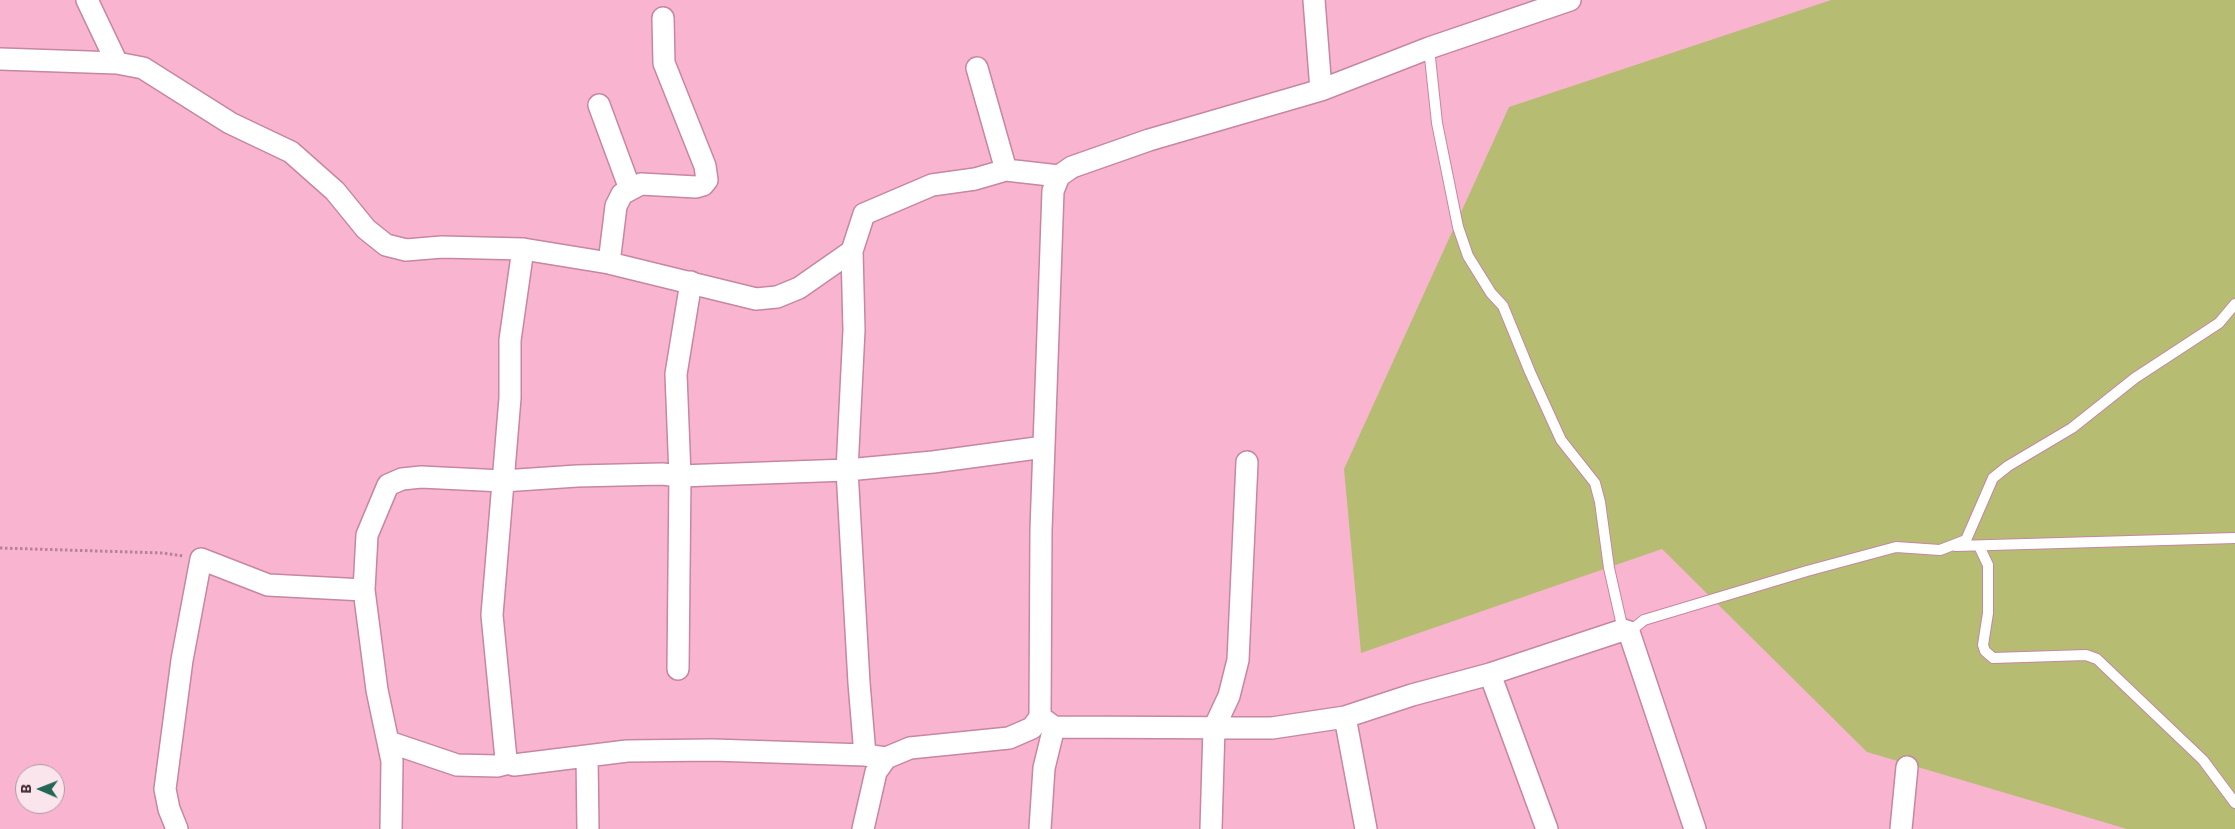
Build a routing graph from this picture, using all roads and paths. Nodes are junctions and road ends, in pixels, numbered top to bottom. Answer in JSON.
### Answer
{"nodes":[{"id":1,"x":87,"y":0,"type":"edge"},
{"id":2,"x":1314,"y":0,"type":"edge"},
{"id":3,"x":1570,"y":0,"type":"edge"},
{"id":4,"x":663,"y":18,"type":"dead end"},
{"id":5,"x":1429,"y":48,"type":"junction"},
{"id":6,"x":0,"y":59,"type":"edge"},
{"id":7,"x":117,"y":63,"type":"junction"},
{"id":8,"x":977,"y":68,"type":"dead end"},
{"id":9,"x":1320,"y":90,"type":"junction"},
{"id":10,"x":598,"y":105,"type":"dead end"},
{"id":11,"x":1006,"y":170,"type":"junction"},
{"id":12,"x":1059,"y":176,"type":"junction"},
{"id":13,"x":630,"y":189,"type":"junction"},
{"id":14,"x":523,"y":249,"type":"junction"},
{"id":15,"x":852,"y":251,"type":"junction"},
{"id":16,"x":609,"y":263,"type":"junction"},
{"id":17,"x":691,"y":282,"type":"junction"},
{"id":18,"x":2235,"y":304,"type":"edge"},
{"id":19,"x":1044,"y":446,"type":"junction"},
{"id":20,"x":1247,"y":462,"type":"dead end"},
{"id":21,"x":847,"y":470,"type":"junction"},
{"id":22,"x":680,"y":476,"type":"junction"},
{"id":23,"x":503,"y":481,"type":"junction"},
{"id":24,"x":2235,"y":538,"type":"edge"},
{"id":25,"x":1955,"y":546,"type":"junction"},
{"id":26,"x":1979,"y":546,"type":"junction"},
{"id":27,"x":0,"y":548,"type":"edge"},
{"id":28,"x":201,"y":559,"type":"junction"},
{"id":29,"x":364,"y":590,"type":"junction"},
{"id":30,"x":1626,"y":631,"type":"junction"},
{"id":31,"x":678,"y":669,"type":"dead end"},
{"id":32,"x":1490,"y":674,"type":"junction"},
{"id":33,"x":1345,"y":717,"type":"junction"},
{"id":34,"x":1047,"y":722,"type":"junction"},
{"id":35,"x":1214,"y":728,"type":"junction"},
{"id":36,"x":389,"y":742,"type":"junction"},
{"id":37,"x":865,"y":755,"type":"junction"},
{"id":38,"x":587,"y":756,"type":"junction"},
{"id":39,"x":886,"y":758,"type":"junction"},
{"id":40,"x":509,"y":763,"type":"junction"},
{"id":41,"x":1907,"y":767,"type":"dead end"},
{"id":42,"x":2235,"y":803,"type":"edge"},
{"id":43,"x":177,"y":829,"type":"edge"},
{"id":44,"x":391,"y":829,"type":"edge"},
{"id":45,"x":588,"y":829,"type":"edge"},
{"id":46,"x":863,"y":829,"type":"edge"},
{"id":47,"x":1040,"y":829,"type":"edge"},
{"id":48,"x":1211,"y":829,"type":"edge"},
{"id":49,"x":1366,"y":829,"type":"edge"},
{"id":50,"x":1547,"y":829,"type":"edge"},
{"id":51,"x":1695,"y":829,"type":"edge"},
{"id":52,"x":1901,"y":829,"type":"edge"}],
"edges":[{"from":1,"to":7,"type":"street"},
{"from":2,"to":9,"type":"street"},
{"from":3,"to":5,"type":"street"},
{"from":4,"to":13,"type":"street"},
{"from":5,"to":9,"type":"street"},
{"from":5,"to":30,"type":"lane"},
{"from":6,"to":7,"type":"street"},
{"from":7,"to":14,"type":"street"},
{"from":8,"to":11,"type":"street"},
{"from":9,"to":12,"type":"street"},
{"from":10,"to":13,"type":"street"},
{"from":11,"to":12,"type":"street"},
{"from":11,"to":15,"type":"street"},
{"from":12,"to":19,"type":"street"},
{"from":13,"to":16,"type":"street"},
{"from":14,"to":16,"type":"street"},
{"from":14,"to":23,"type":"street"},
{"from":15,"to":17,"type":"street"},
{"from":15,"to":21,"type":"street"},
{"from":16,"to":17,"type":"street"},
{"from":17,"to":22,"type":"street"},
{"from":18,"to":25,"type":"lane"},
{"from":19,"to":21,"type":"street"},
{"from":19,"to":34,"type":"street"},
{"from":20,"to":35,"type":"street"},
{"from":21,"to":22,"type":"street"},
{"from":21,"to":37,"type":"street"},
{"from":22,"to":23,"type":"street"},
{"from":22,"to":31,"type":"street"},
{"from":23,"to":29,"type":"street"},
{"from":23,"to":40,"type":"street"},
{"from":24,"to":26,"type":"lane"},
{"from":25,"to":26,"type":"lane"},
{"from":25,"to":30,"type":"lane"},
{"from":26,"to":42,"type":"lane"},
{"from":27,"to":28,"type":"path"},
{"from":28,"to":29,"type":"street"},
{"from":28,"to":43,"type":"street"},
{"from":29,"to":36,"type":"street"},
{"from":30,"to":32,"type":"street"},
{"from":30,"to":51,"type":"street"},
{"from":32,"to":33,"type":"street"},
{"from":32,"to":50,"type":"street"},
{"from":33,"to":35,"type":"street"},
{"from":33,"to":49,"type":"street"},
{"from":34,"to":35,"type":"street"},
{"from":34,"to":39,"type":"street"},
{"from":34,"to":47,"type":"street"},
{"from":35,"to":48,"type":"street"},
{"from":36,"to":40,"type":"street"},
{"from":36,"to":44,"type":"street"},
{"from":37,"to":38,"type":"street"},
{"from":37,"to":39,"type":"street"},
{"from":38,"to":40,"type":"street"},
{"from":38,"to":45,"type":"street"},
{"from":39,"to":46,"type":"street"},
{"from":41,"to":52,"type":"street"}]}
